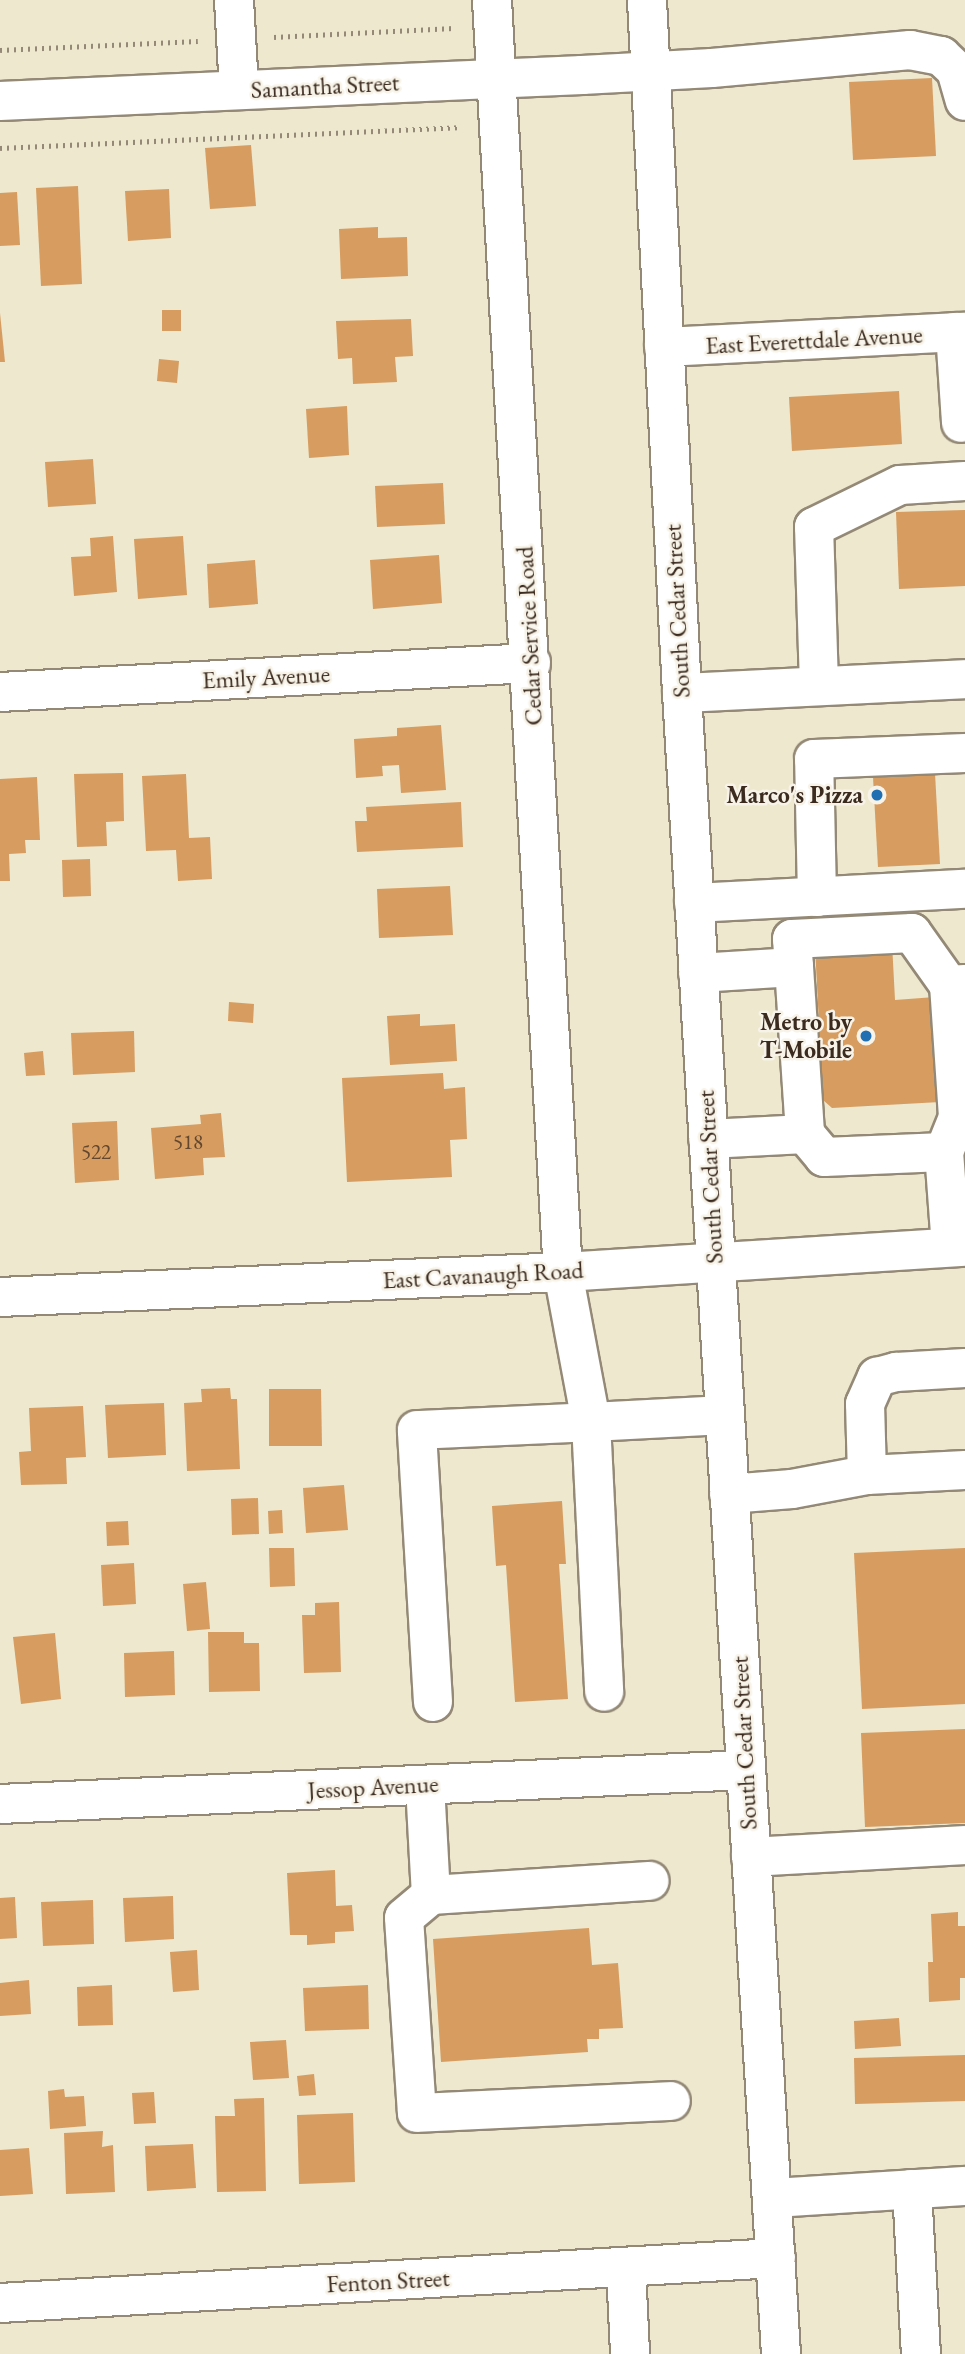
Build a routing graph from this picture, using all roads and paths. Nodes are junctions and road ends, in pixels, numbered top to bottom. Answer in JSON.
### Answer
{"nodes":[{"id":1,"x":234,"y":0,"type":"edge"},
{"id":2,"x":492,"y":0,"type":"edge"},
{"id":3,"x":647,"y":0,"type":"edge"},
{"id":4,"x":650,"y":70,"type":"junction"},
{"id":5,"x":496,"y":78,"type":"junction"},
{"id":6,"x":239,"y":90,"type":"junction"},
{"id":7,"x":965,"y":101,"type":"edge"},
{"id":8,"x":0,"y":102,"type":"edge"},
{"id":9,"x":498,"y":125,"type":"junction"},
{"id":10,"x":0,"y":148,"type":"edge"},
{"id":11,"x":960,"y":332,"type":"edge"},
{"id":12,"x":664,"y":347,"type":"junction"},
{"id":13,"x":961,"y":423,"type":"dead end"},
{"id":14,"x":965,"y":481,"type":"edge"},
{"id":15,"x":531,"y":663,"type":"junction"},
{"id":16,"x":965,"y":679,"type":"edge"},
{"id":17,"x":820,"y":685,"type":"junction"},
{"id":18,"x":0,"y":692,"type":"edge"},
{"id":19,"x":682,"y":693,"type":"junction"},
{"id":20,"x":965,"y":753,"type":"edge"},
{"id":21,"x":965,"y":889,"type":"edge"},
{"id":22,"x":817,"y":897,"type":"junction"},
{"id":23,"x":694,"y":904,"type":"junction"},
{"id":24,"x":794,"y":967,"type":"junction"},
{"id":25,"x":698,"y":973,"type":"junction"},
{"id":26,"x":957,"y":984,"type":"edge"},
{"id":27,"x":805,"y":1134,"type":"junction"},
{"id":28,"x":708,"y":1139,"type":"junction"},
{"id":29,"x":944,"y":1152,"type":"junction"},
{"id":30,"x":958,"y":1247,"type":"edge"},
{"id":31,"x":715,"y":1261,"type":"junction"},
{"id":32,"x":564,"y":1272,"type":"junction"},
{"id":33,"x":0,"y":1297,"type":"edge"},
{"id":34,"x":965,"y":1368,"type":"edge"},
{"id":35,"x":725,"y":1415,"type":"junction"},
{"id":36,"x":592,"y":1422,"type":"junction"},
{"id":37,"x":965,"y":1470,"type":"edge"},
{"id":38,"x":867,"y":1475,"type":"junction"},
{"id":39,"x":729,"y":1494,"type":"junction"},
{"id":40,"x":604,"y":1692,"type":"dead end"},
{"id":41,"x":433,"y":1702,"type":"dead end"},
{"id":42,"x":746,"y":1770,"type":"junction"},
{"id":43,"x":425,"y":1785,"type":"junction"},
{"id":44,"x":0,"y":1804,"type":"edge"},
{"id":45,"x":965,"y":1845,"type":"edge"},
{"id":46,"x":751,"y":1857,"type":"junction"},
{"id":47,"x":650,"y":1881,"type":"dead end"},
{"id":48,"x":431,"y":1895,"type":"junction"},
{"id":49,"x":671,"y":2101,"type":"dead end"},
{"id":50,"x":965,"y":2186,"type":"edge"},
{"id":51,"x":912,"y":2189,"type":"junction"},
{"id":52,"x":773,"y":2197,"type":"junction"},
{"id":53,"x":776,"y":2258,"type":"junction"},
{"id":54,"x":626,"y":2268,"type":"junction"},
{"id":55,"x":0,"y":2303,"type":"edge"},
{"id":56,"x":630,"y":2354,"type":"edge"},
{"id":57,"x":781,"y":2354,"type":"edge"},
{"id":58,"x":920,"y":2354,"type":"edge"}],
"edges":[{"from":1,"to":6,"type":"street"},
{"from":2,"to":5,"type":"street","name":"Cedar Service Road"},
{"from":3,"to":4,"type":"street","name":"South Cedar Street"},
{"from":4,"to":5,"type":"street","name":"Samantha Street"},
{"from":4,"to":7,"type":"street","name":"Samantha Street"},
{"from":4,"to":12,"type":"street","name":"South Cedar Street"},
{"from":5,"to":6,"type":"street","name":"Samantha Street"},
{"from":5,"to":9,"type":"street","name":"Cedar Service Road"},
{"from":6,"to":8,"type":"street","name":"Samantha Street"},
{"from":9,"to":10,"type":"path"},
{"from":9,"to":15,"type":"street","name":"Cedar Service Road"},
{"from":11,"to":12,"type":"street","name":"East Everettdale Avenue"},
{"from":11,"to":13,"type":"street"},
{"from":12,"to":19,"type":"street","name":"South Cedar Street"},
{"from":14,"to":17,"type":"street"},
{"from":15,"to":18,"type":"street","name":"Emily Avenue"},
{"from":15,"to":32,"type":"street","name":"Cedar Service Road"},
{"from":16,"to":17,"type":"street"},
{"from":17,"to":19,"type":"street"},
{"from":19,"to":23,"type":"street","name":"South Cedar Street"},
{"from":20,"to":22,"type":"street"},
{"from":21,"to":22,"type":"street"},
{"from":22,"to":23,"type":"street"},
{"from":23,"to":25,"type":"street","name":"South Cedar Street"},
{"from":24,"to":25,"type":"street"},
{"from":24,"to":26,"type":"street"},
{"from":24,"to":27,"type":"street"},
{"from":25,"to":28,"type":"street","name":"South Cedar Street"},
{"from":26,"to":29,"type":"street"},
{"from":27,"to":28,"type":"street"},
{"from":27,"to":29,"type":"street"},
{"from":28,"to":31,"type":"street","name":"South Cedar Street"},
{"from":29,"to":30,"type":"street"},
{"from":30,"to":31,"type":"street","name":"East Cavanaugh Road"},
{"from":31,"to":32,"type":"street","name":"East Cavanaugh Road"},
{"from":31,"to":35,"type":"street","name":"South Cedar Street"},
{"from":32,"to":33,"type":"street","name":"East Cavanaugh Road"},
{"from":32,"to":36,"type":"street","name":"Cedar Service Road"},
{"from":34,"to":38,"type":"street"},
{"from":35,"to":36,"type":"street"},
{"from":35,"to":39,"type":"street","name":"South Cedar Street"},
{"from":36,"to":40,"type":"street","name":"Cedar Service Road"},
{"from":36,"to":41,"type":"street"},
{"from":37,"to":38,"type":"street"},
{"from":38,"to":39,"type":"street"},
{"from":39,"to":42,"type":"street","name":"South Cedar Street"},
{"from":42,"to":43,"type":"street","name":"Jessop Avenue"},
{"from":42,"to":46,"type":"street","name":"South Cedar Street"},
{"from":43,"to":44,"type":"street","name":"Jessop Avenue"},
{"from":43,"to":48,"type":"street"},
{"from":45,"to":46,"type":"street"},
{"from":46,"to":52,"type":"street","name":"South Cedar Street"},
{"from":47,"to":48,"type":"street"},
{"from":48,"to":49,"type":"street"},
{"from":50,"to":51,"type":"street"},
{"from":51,"to":52,"type":"street"},
{"from":51,"to":58,"type":"street"},
{"from":52,"to":53,"type":"street","name":"South Cedar Street"},
{"from":53,"to":54,"type":"street","name":"Fenton Street"},
{"from":53,"to":57,"type":"street","name":"South Cedar Street"},
{"from":54,"to":55,"type":"street","name":"Fenton Street"},
{"from":54,"to":56,"type":"street"}]}
